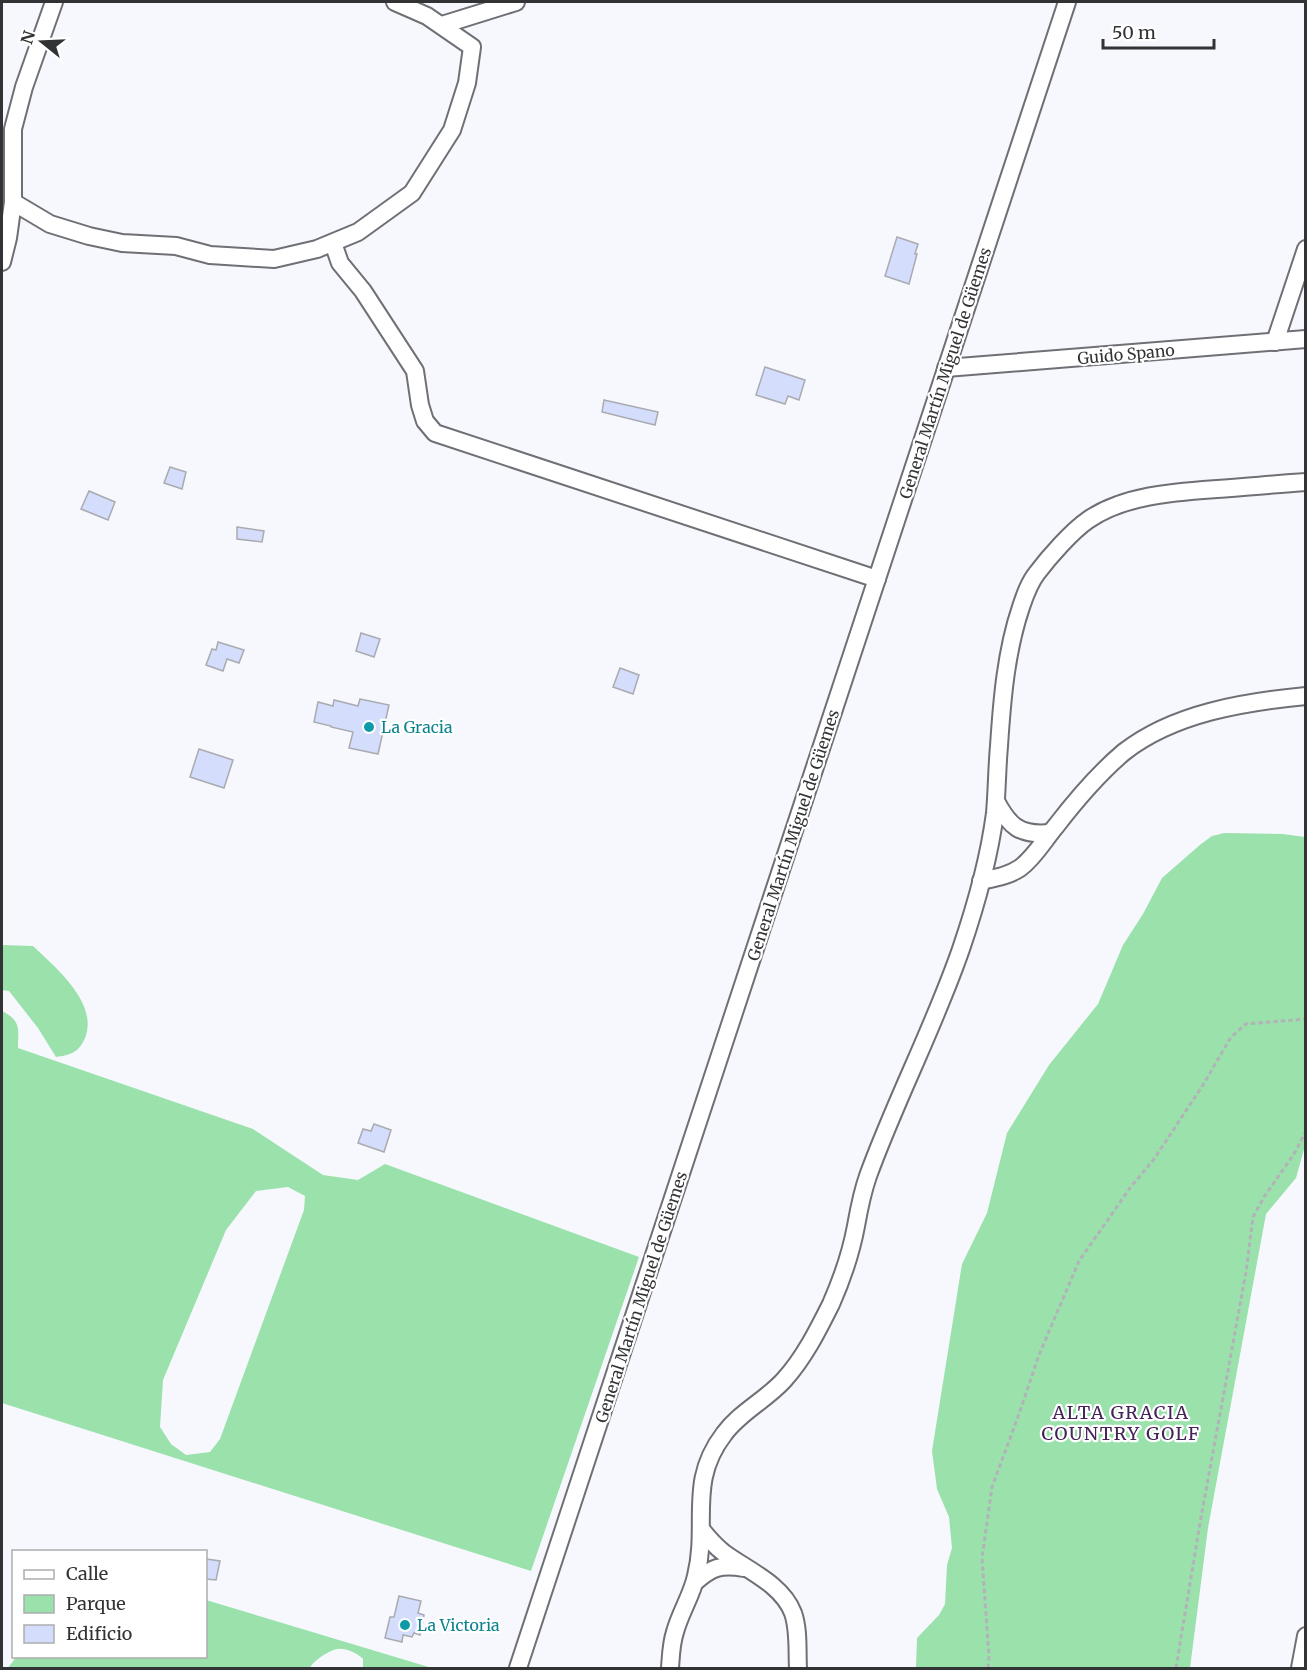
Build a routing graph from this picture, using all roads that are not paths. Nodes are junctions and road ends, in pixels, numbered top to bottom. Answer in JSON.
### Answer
{"nodes":[{"id":1,"x":54,"y":2,"type":"edge"},
{"id":2,"x":395,"y":2,"type":"edge"},
{"id":3,"x":516,"y":2,"type":"edge"},
{"id":4,"x":1067,"y":2,"type":"edge"},
{"id":5,"x":442,"y":25,"type":"junction"},
{"id":6,"x":7,"y":127,"type":"edge"},
{"id":7,"x":13,"y":202,"type":"junction"},
{"id":8,"x":333,"y":243,"type":"junction"},
{"id":9,"x":1305,"y":249,"type":"edge"},
{"id":10,"x":2,"y":262,"type":"edge"},
{"id":11,"x":1305,"y":339,"type":"edge"},
{"id":12,"x":1275,"y":342,"type":"junction"},
{"id":13,"x":946,"y":369,"type":"junction"},
{"id":14,"x":1305,"y":482,"type":"edge"},
{"id":15,"x":877,"y":579,"type":"junction"},
{"id":16,"x":1305,"y":696,"type":"edge"},
{"id":17,"x":996,"y":801,"type":"junction"},
{"id":18,"x":1050,"y":833,"type":"junction"},
{"id":19,"x":981,"y":880,"type":"junction"},
{"id":20,"x":701,"y":1529,"type":"junction"},
{"id":21,"x":745,"y":1568,"type":"junction"},
{"id":22,"x":695,"y":1581,"type":"junction"},
{"id":23,"x":1305,"y":1636,"type":"edge"},
{"id":24,"x":518,"y":1668,"type":"edge"},
{"id":25,"x":670,"y":1668,"type":"edge"},
{"id":26,"x":798,"y":1668,"type":"edge"},
{"id":27,"x":1300,"y":1668,"type":"edge"}],
"edges":[{"from":1,"to":6,"type":"street"},
{"from":2,"to":5,"type":"street"},
{"from":3,"to":5,"type":"street"},
{"from":4,"to":13,"type":"street","name":"General Martín Miguel de Güemes"},
{"from":5,"to":8,"type":"street"},
{"from":6,"to":7,"type":"street"},
{"from":7,"to":8,"type":"street"},
{"from":7,"to":10,"type":"street"},
{"from":8,"to":15,"type":"street"},
{"from":9,"to":12,"type":"street"},
{"from":11,"to":12,"type":"street","name":"Guido Spano"},
{"from":12,"to":13,"type":"street","name":"Guido Spano"},
{"from":13,"to":15,"type":"street","name":"General Martín Miguel de Güemes"},
{"from":14,"to":17,"type":"street"},
{"from":15,"to":24,"type":"street","name":"General Martín Miguel de Güemes"},
{"from":16,"to":18,"type":"street"},
{"from":17,"to":18,"type":"street"},
{"from":17,"to":19,"type":"street"},
{"from":18,"to":19,"type":"street"},
{"from":19,"to":20,"type":"street"},
{"from":20,"to":21,"type":"street"},
{"from":20,"to":22,"type":"street"},
{"from":21,"to":22,"type":"street"},
{"from":21,"to":26,"type":"street"},
{"from":22,"to":25,"type":"street"},
{"from":23,"to":27,"type":"street"}]}
